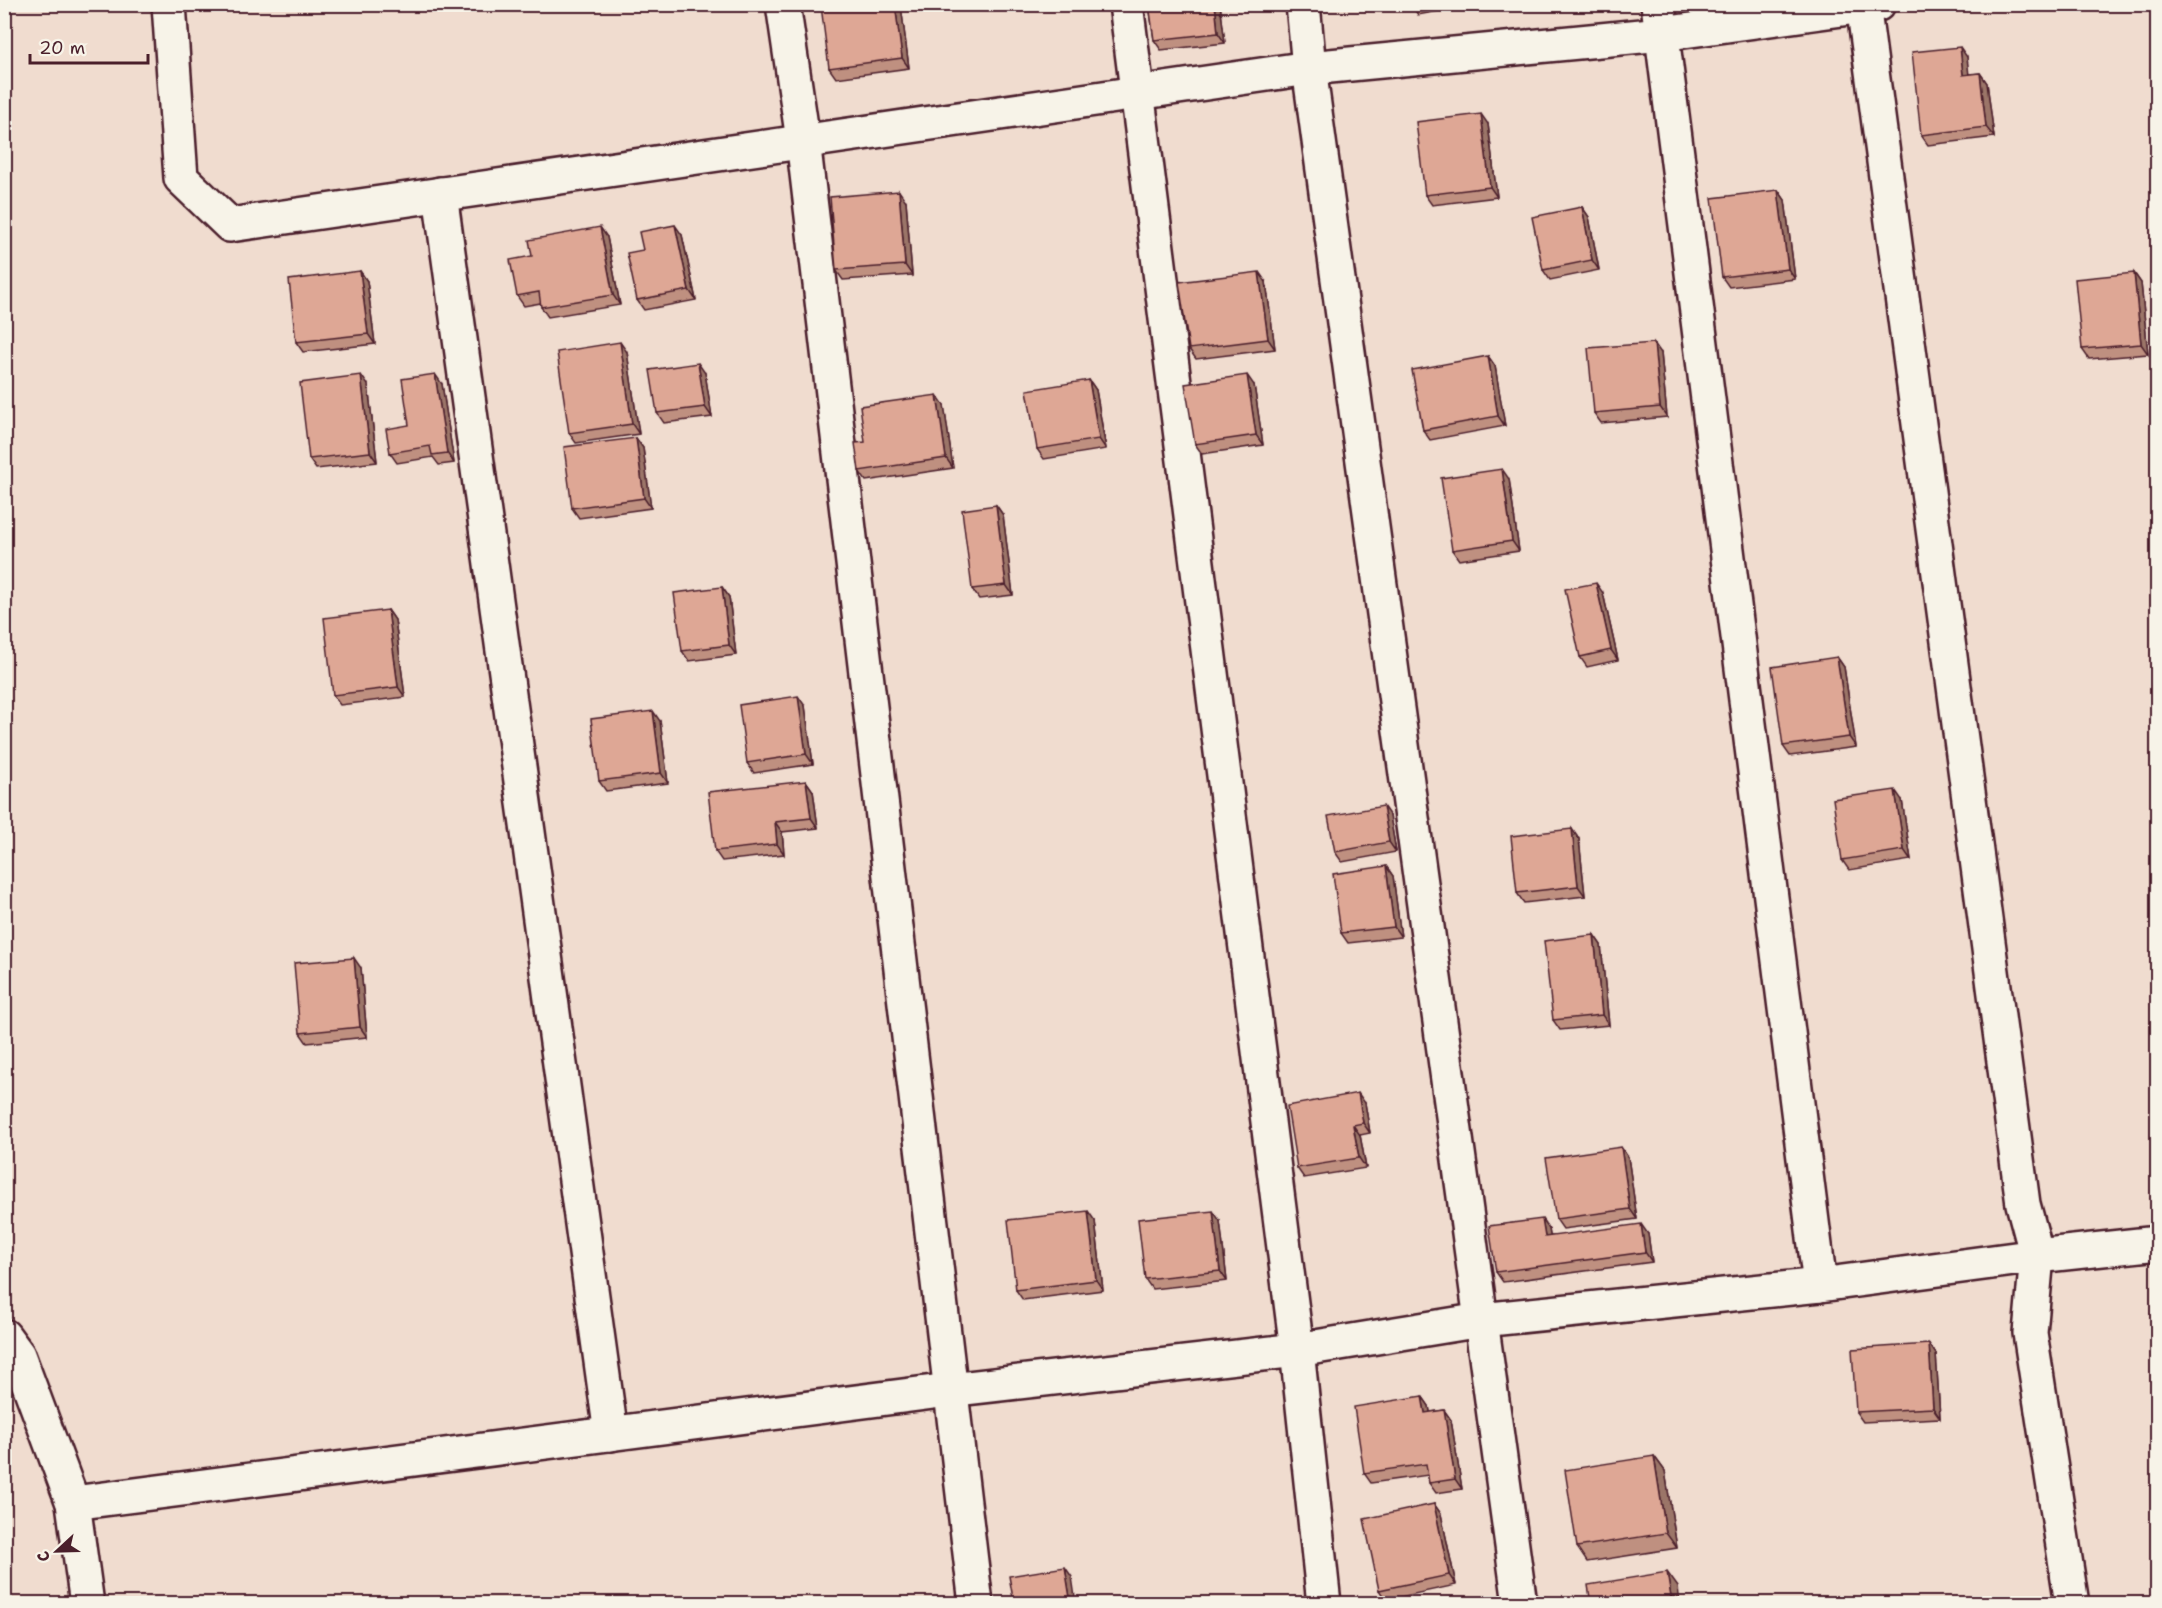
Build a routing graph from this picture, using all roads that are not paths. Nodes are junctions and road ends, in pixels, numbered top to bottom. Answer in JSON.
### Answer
{"nodes":[{"id":1,"x":169,"y":4,"type":"edge"},
{"id":2,"x":783,"y":4,"type":"edge"},
{"id":3,"x":1126,"y":4,"type":"edge"},
{"id":4,"x":1303,"y":4,"type":"edge"},
{"id":5,"x":1868,"y":5,"type":"edge"},
{"id":6,"x":1660,"y":19,"type":"edge"},
{"id":7,"x":1309,"y":68,"type":"junction"},
{"id":8,"x":1137,"y":93,"type":"junction"},
{"id":9,"x":803,"y":140,"type":"junction"},
{"id":10,"x":440,"y":194,"type":"junction"},
{"id":11,"x":2157,"y":1243,"type":"edge"},
{"id":12,"x":2037,"y":1256,"type":"junction"},
{"id":13,"x":1820,"y":1285,"type":"junction"},
{"id":14,"x":1481,"y":1320,"type":"junction"},
{"id":15,"x":4,"y":1336,"type":"edge"},
{"id":16,"x":1297,"y":1350,"type":"junction"},
{"id":17,"x":949,"y":1390,"type":"junction"},
{"id":18,"x":610,"y":1434,"type":"junction"},
{"id":19,"x":73,"y":1503,"type":"junction"},
{"id":20,"x":87,"y":1604,"type":"edge"},
{"id":21,"x":976,"y":1604,"type":"edge"},
{"id":22,"x":1324,"y":1604,"type":"edge"},
{"id":23,"x":1520,"y":1604,"type":"edge"},
{"id":24,"x":2072,"y":1604,"type":"edge"}],
"edges":[{"from":1,"to":10,"type":"street"},
{"from":2,"to":9,"type":"street"},
{"from":3,"to":8,"type":"street"},
{"from":4,"to":7,"type":"street"},
{"from":5,"to":6,"type":"street"},
{"from":5,"to":12,"type":"street"},
{"from":6,"to":7,"type":"street"},
{"from":6,"to":13,"type":"street"},
{"from":7,"to":8,"type":"street"},
{"from":7,"to":14,"type":"street"},
{"from":8,"to":9,"type":"street"},
{"from":8,"to":16,"type":"street"},
{"from":9,"to":10,"type":"street"},
{"from":9,"to":17,"type":"street"},
{"from":10,"to":18,"type":"street"},
{"from":11,"to":12,"type":"street"},
{"from":12,"to":13,"type":"street"},
{"from":12,"to":24,"type":"street"},
{"from":13,"to":14,"type":"street"},
{"from":14,"to":16,"type":"street"},
{"from":14,"to":23,"type":"street"},
{"from":15,"to":19,"type":"street"},
{"from":16,"to":17,"type":"street"},
{"from":16,"to":22,"type":"street"},
{"from":17,"to":18,"type":"street"},
{"from":17,"to":21,"type":"street"},
{"from":18,"to":19,"type":"street"},
{"from":19,"to":20,"type":"street"}]}
